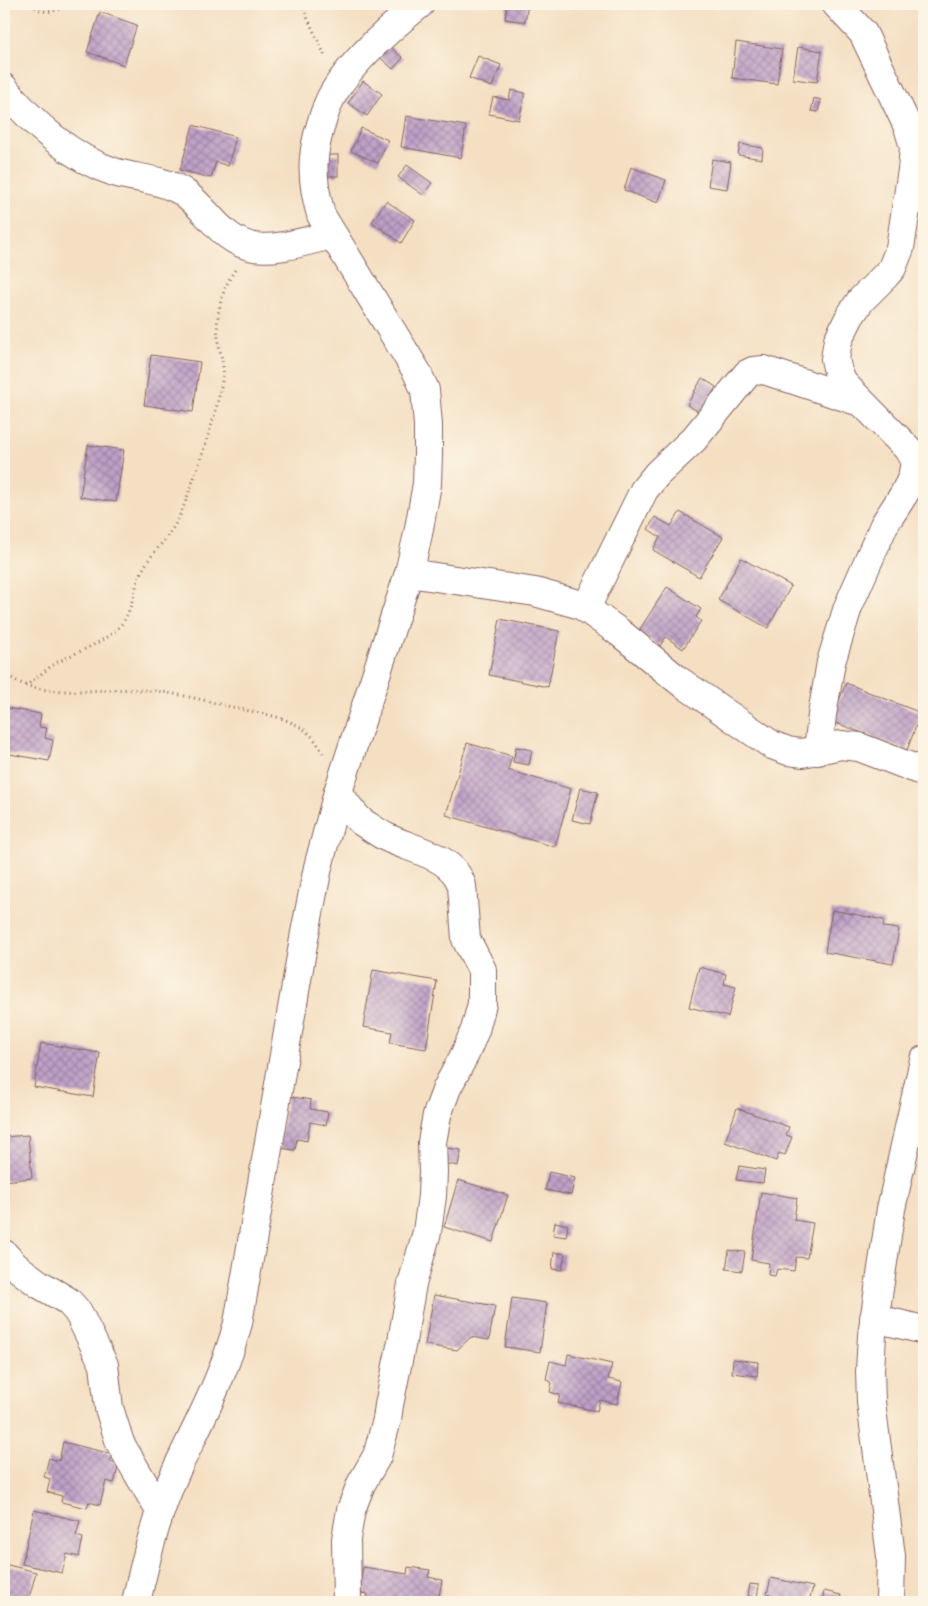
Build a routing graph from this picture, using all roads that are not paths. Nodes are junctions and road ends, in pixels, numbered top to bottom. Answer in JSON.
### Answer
{"nodes":[{"id":1,"x":420,"y":4,"type":"edge"},
{"id":2,"x":836,"y":4,"type":"edge"},
{"id":3,"x":4,"y":88,"type":"edge"},
{"id":4,"x":332,"y":235,"type":"junction"},
{"id":5,"x":860,"y":402,"type":"junction"},
{"id":6,"x":409,"y":573,"type":"junction"},
{"id":7,"x":586,"y":608,"type":"junction"},
{"id":8,"x":818,"y":750,"type":"junction"},
{"id":9,"x":924,"y":772,"type":"edge"},
{"id":10,"x":338,"y":792,"type":"junction"},
{"id":11,"x":924,"y":1060,"type":"edge"},
{"id":12,"x":4,"y":1254,"type":"edge"},
{"id":13,"x":874,"y":1318,"type":"junction"},
{"id":14,"x":924,"y":1330,"type":"edge"},
{"id":15,"x":160,"y":1512,"type":"junction"},
{"id":16,"x":136,"y":1602,"type":"edge"},
{"id":17,"x":347,"y":1602,"type":"edge"},
{"id":18,"x":890,"y":1602,"type":"edge"}],
"edges":[{"from":1,"to":4,"type":"street"},
{"from":2,"to":5,"type":"street"},
{"from":3,"to":4,"type":"street"},
{"from":4,"to":6,"type":"street"},
{"from":5,"to":7,"type":"street"},
{"from":5,"to":8,"type":"street"},
{"from":6,"to":7,"type":"street"},
{"from":6,"to":10,"type":"street"},
{"from":7,"to":8,"type":"street"},
{"from":8,"to":9,"type":"street"},
{"from":10,"to":15,"type":"street"},
{"from":10,"to":17,"type":"street"},
{"from":11,"to":13,"type":"street"},
{"from":12,"to":15,"type":"street"},
{"from":13,"to":14,"type":"street"},
{"from":13,"to":18,"type":"street"},
{"from":15,"to":16,"type":"street"}]}
